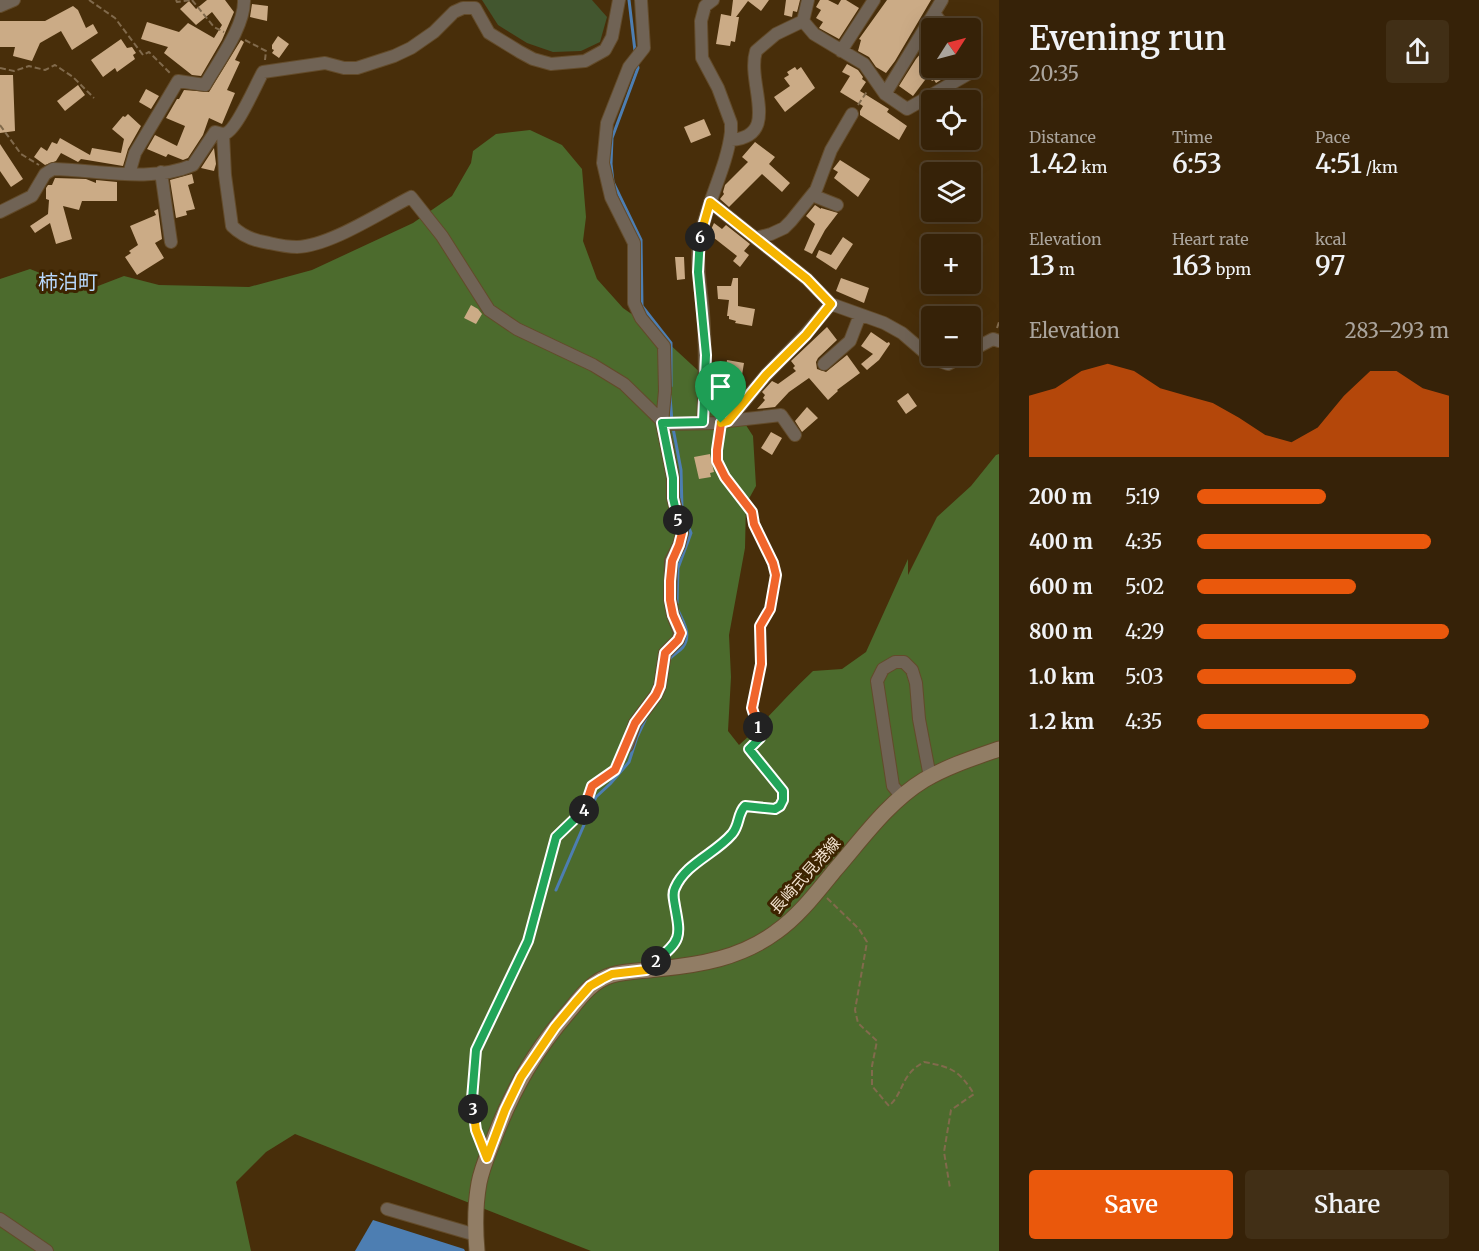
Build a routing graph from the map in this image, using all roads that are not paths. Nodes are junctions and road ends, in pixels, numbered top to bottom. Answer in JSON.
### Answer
{"nodes":[{"id":1,"x":14,"y":0,"type":"edge"},
{"id":2,"x":244,"y":0,"type":"edge"},
{"id":3,"x":619,"y":0,"type":"edge"},
{"id":4,"x":641,"y":0,"type":"edge"},
{"id":5,"x":713,"y":0,"type":"edge"},
{"id":6,"x":808,"y":0,"type":"edge"},
{"id":7,"x":874,"y":0,"type":"edge"},
{"id":8,"x":942,"y":0,"type":"edge"},
{"id":9,"x":0,"y":6,"type":"edge"},
{"id":10,"x":454,"y":6,"type":"edge"},
{"id":11,"x":934,"y":13,"type":"junction"},
{"id":12,"x":938,"y":18,"type":"edge"},
{"id":13,"x":803,"y":21,"type":"junction"},
{"id":14,"x":841,"y":51,"type":"junction"},
{"id":15,"x":961,"y":78,"type":"edge"},
{"id":16,"x":885,"y":94,"type":"junction"},
{"id":17,"x":852,"y":114,"type":"road end"},
{"id":18,"x":224,"y":134,"type":"junction"},
{"id":19,"x":730,"y":140,"type":"junction"},
{"id":20,"x":161,"y":172,"type":"junction"},
{"id":21,"x":129,"y":174,"type":"junction"},
{"id":22,"x":812,"y":195,"type":"junction"},
{"id":23,"x":710,"y":202,"type":"junction"},
{"id":24,"x":837,"y":205,"type":"dead end"},
{"id":25,"x":0,"y":212,"type":"edge"},
{"id":26,"x":756,"y":238,"type":"junction"},
{"id":27,"x":171,"y":242,"type":"dead end"},
{"id":28,"x":831,"y":304,"type":"junction"},
{"id":29,"x":860,"y":315,"type":"junction"},
{"id":30,"x":999,"y":340,"type":"edge"},
{"id":31,"x":981,"y":345,"type":"edge"},
{"id":32,"x":921,"y":348,"type":"edge"},
{"id":33,"x":824,"y":364,"type":"dead end"},
{"id":34,"x":703,"y":422,"type":"junction"},
{"id":35,"x":724,"y":422,"type":"junction"},
{"id":36,"x":668,"y":424,"type":"junction"},
{"id":37,"x":795,"y":435,"type":"dead end"},
{"id":38,"x":627,"y":746,"type":"road end"},
{"id":39,"x":999,"y":749,"type":"edge"},
{"id":40,"x":930,"y":777,"type":"junction"},
{"id":41,"x":902,"y":797,"type":"junction"},
{"id":42,"x":387,"y":1209,"type":"dead end"},
{"id":43,"x":0,"y":1219,"type":"edge"},
{"id":44,"x":476,"y":1235,"type":"junction"},
{"id":45,"x":47,"y":1251,"type":"edge"},
{"id":46,"x":477,"y":1251,"type":"edge"}],
"edges":[{"from":1,"to":9,"type":"street"},
{"from":2,"to":21,"type":"street"},
{"from":3,"to":10,"type":"street"},
{"from":4,"to":36,"type":"street"},
{"from":5,"to":19,"type":"street"},
{"from":6,"to":13,"type":"street"},
{"from":7,"to":14,"type":"street"},
{"from":8,"to":11,"type":"street"},
{"from":10,"to":18,"type":"street"},
{"from":11,"to":12,"type":"street"},
{"from":11,"to":16,"type":"street"},
{"from":13,"to":14,"type":"street"},
{"from":13,"to":19,"type":"street"},
{"from":14,"to":16,"type":"street"},
{"from":15,"to":16,"type":"street"},
{"from":17,"to":22,"type":"street"},
{"from":18,"to":20,"type":"street"},
{"from":18,"to":36,"type":"street"},
{"from":19,"to":23,"type":"street"},
{"from":20,"to":21,"type":"street"},
{"from":20,"to":27,"type":"street"},
{"from":21,"to":25,"type":"street"},
{"from":22,"to":24,"type":"street"},
{"from":22,"to":26,"type":"street"},
{"from":23,"to":26,"type":"street"},
{"from":23,"to":34,"type":"street"},
{"from":26,"to":28,"type":"street"},
{"from":28,"to":29,"type":"street"},
{"from":28,"to":35,"type":"street"},
{"from":29,"to":32,"type":"street"},
{"from":29,"to":33,"type":"street"},
{"from":30,"to":31,"type":"street"},
{"from":34,"to":35,"type":"street"},
{"from":34,"to":36,"type":"street"},
{"from":35,"to":37,"type":"street"},
{"from":36,"to":38,"type":"street"},
{"from":39,"to":40,"type":"main road","name":"長崎式見港線"},
{"from":40,"to":41,"type":"main road","name":"長崎式見港線"},
{"from":40,"to":41,"type":"street"},
{"from":41,"to":44,"type":"main road","name":"長崎式見港線"},
{"from":42,"to":44,"type":"street"},
{"from":43,"to":45,"type":"street"},
{"from":44,"to":46,"type":"main road","name":"長崎式見港線"}]}
